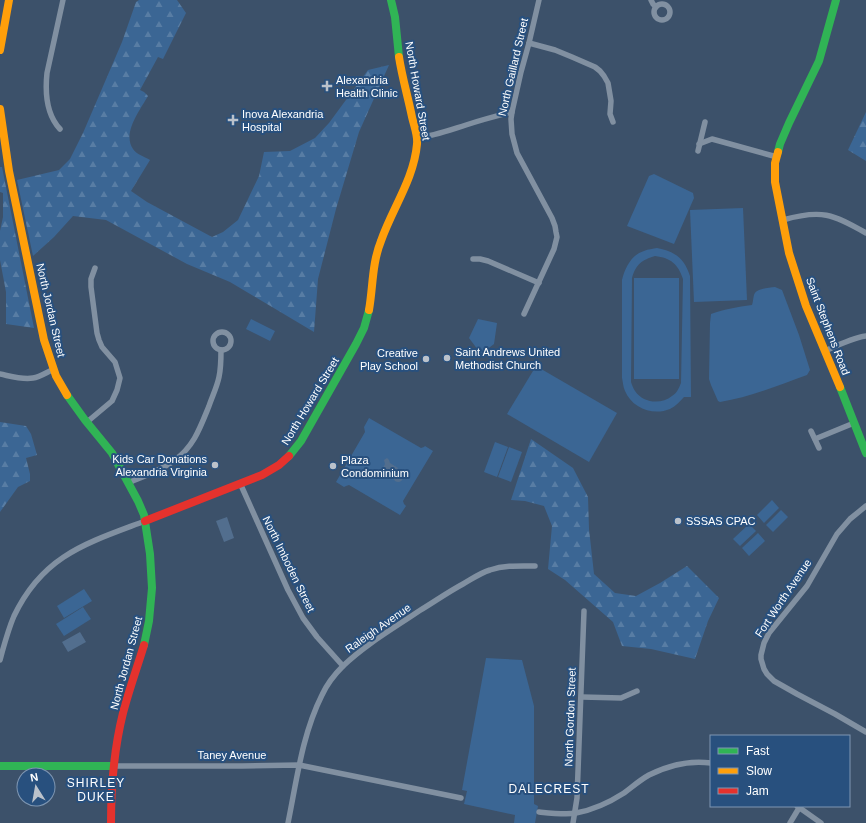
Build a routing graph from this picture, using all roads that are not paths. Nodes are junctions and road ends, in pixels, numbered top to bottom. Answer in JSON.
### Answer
{"nodes":[{"id":1,"x":9,"y":0,"type":"edge"},
{"id":2,"x":63,"y":0,"type":"edge"},
{"id":3,"x":391,"y":0,"type":"edge"},
{"id":4,"x":539,"y":0,"type":"edge"},
{"id":5,"x":651,"y":0,"type":"edge"},
{"id":6,"x":836,"y":0,"type":"edge"},
{"id":7,"x":656,"y":7,"type":"dead end"},
{"id":8,"x":529,"y":43,"type":"junction"},
{"id":9,"x":0,"y":50,"type":"edge"},
{"id":10,"x":0,"y":109,"type":"edge"},
{"id":11,"x":512,"y":112,"type":"junction"},
{"id":12,"x":613,"y":122,"type":"dead end"},
{"id":13,"x":705,"y":122,"type":"dead end"},
{"id":14,"x":60,"y":129,"type":"dead end"},
{"id":15,"x":704,"y":129,"type":"junction"},
{"id":16,"x":417,"y":138,"type":"junction"},
{"id":17,"x":712,"y":139,"type":"junction"},
{"id":18,"x":699,"y":144,"type":"junction"},
{"id":19,"x":698,"y":151,"type":"dead end"},
{"id":20,"x":777,"y":158,"type":"junction"},
{"id":21,"x":4,"y":159,"type":"edge"},
{"id":22,"x":783,"y":220,"type":"junction"},
{"id":23,"x":866,"y":233,"type":"edge"},
{"id":24,"x":473,"y":259,"type":"dead end"},
{"id":25,"x":95,"y":268,"type":"dead end"},
{"id":26,"x":539,"y":283,"type":"junction"},
{"id":27,"x":524,"y":314,"type":"dead end"},
{"id":28,"x":866,"y":336,"type":"edge"},
{"id":29,"x":221,"y":350,"type":"dead end"},
{"id":30,"x":825,"y":351,"type":"junction"},
{"id":31,"x":54,"y":369,"type":"junction"},
{"id":32,"x":0,"y":374,"type":"edge"},
{"id":33,"x":87,"y":422,"type":"junction"},
{"id":34,"x":854,"y":423,"type":"junction"},
{"id":35,"x":811,"y":431,"type":"dead end"},
{"id":36,"x":815,"y":439,"type":"junction"},
{"id":37,"x":819,"y":448,"type":"dead end"},
{"id":38,"x":866,"y":453,"type":"edge"},
{"id":39,"x":128,"y":483,"type":"junction"},
{"id":40,"x":240,"y":484,"type":"junction"},
{"id":41,"x":866,"y":506,"type":"edge"},
{"id":42,"x":145,"y":521,"type":"junction"},
{"id":43,"x":535,"y":566,"type":"dead end"},
{"id":44,"x":584,"y":611,"type":"dead end"},
{"id":45,"x":0,"y":660,"type":"edge"},
{"id":46,"x":343,"y":666,"type":"junction"},
{"id":47,"x":637,"y":691,"type":"dead end"},
{"id":48,"x":582,"y":696,"type":"junction"},
{"id":49,"x":866,"y":732,"type":"edge"},
{"id":50,"x":710,"y":763,"type":"edge"},
{"id":51,"x":299,"y":765,"type":"junction"},
{"id":52,"x":0,"y":766,"type":"edge"},
{"id":53,"x":113,"y":766,"type":"junction"},
{"id":54,"x":461,"y":798,"type":"dead end"},
{"id":55,"x":798,"y":807,"type":"edge"},
{"id":56,"x":539,"y":812,"type":"dead end"},
{"id":57,"x":575,"y":814,"type":"junction"},
{"id":58,"x":111,"y":823,"type":"edge"},
{"id":59,"x":288,"y":823,"type":"edge"},
{"id":60,"x":573,"y":823,"type":"edge"},
{"id":61,"x":790,"y":823,"type":"edge"},
{"id":62,"x":821,"y":823,"type":"edge"}],
"edges":[{"from":1,"to":9,"type":"street"},
{"from":2,"to":14,"type":"street"},
{"from":3,"to":16,"type":"street","name":"North Howard Street"},
{"from":4,"to":8,"type":"street","name":"North Gaillard Street"},
{"from":5,"to":7,"type":"street"},
{"from":6,"to":20,"type":"street","name":"Saint Stephens Road"},
{"from":8,"to":11,"type":"street","name":"North Gaillard Street"},
{"from":8,"to":12,"type":"street"},
{"from":10,"to":21,"type":"street","name":"North Jordan Street"},
{"from":11,"to":16,"type":"street"},
{"from":11,"to":26,"type":"street","name":"North Gaillard Street"},
{"from":13,"to":15,"type":"street"},
{"from":15,"to":17,"type":"street"},
{"from":15,"to":18,"type":"street"},
{"from":16,"to":40,"type":"street","name":"North Howard Street"},
{"from":17,"to":18,"type":"street"},
{"from":17,"to":20,"type":"street"},
{"from":18,"to":19,"type":"street"},
{"from":20,"to":22,"type":"street","name":"Saint Stephens Road"},
{"from":21,"to":31,"type":"street","name":"North Jordan Street"},
{"from":22,"to":23,"type":"street"},
{"from":22,"to":30,"type":"street","name":"Saint Stephens Road"},
{"from":24,"to":26,"type":"street"},
{"from":25,"to":33,"type":"street"},
{"from":26,"to":27,"type":"street","name":"North Gaillard Street"},
{"from":28,"to":30,"type":"street"},
{"from":29,"to":39,"type":"street"},
{"from":30,"to":34,"type":"street","name":"Saint Stephens Road"},
{"from":31,"to":32,"type":"street"},
{"from":31,"to":33,"type":"street","name":"North Jordan Street"},
{"from":33,"to":39,"type":"street","name":"North Jordan Street"},
{"from":34,"to":36,"type":"street"},
{"from":34,"to":38,"type":"street","name":"Saint Stephens Road"},
{"from":35,"to":36,"type":"street"},
{"from":36,"to":37,"type":"street"},
{"from":39,"to":42,"type":"street","name":"North Jordan Street"},
{"from":40,"to":42,"type":"street","name":"North Howard Street"},
{"from":40,"to":46,"type":"street","name":"North Imboden Street"},
{"from":41,"to":49,"type":"street","name":"Fort Worth Avenue"},
{"from":42,"to":45,"type":"street","name":"North Howard Street"},
{"from":42,"to":53,"type":"street","name":"North Jordan Street"},
{"from":43,"to":46,"type":"street","name":"Raleigh Avenue"},
{"from":44,"to":48,"type":"street","name":"North Gordon Street"},
{"from":46,"to":51,"type":"street","name":"Raleigh Avenue"},
{"from":47,"to":48,"type":"street"},
{"from":48,"to":57,"type":"street","name":"North Gordon Street"},
{"from":50,"to":57,"type":"street"},
{"from":51,"to":53,"type":"street","name":"Taney Avenue"},
{"from":51,"to":54,"type":"street","name":"Taney Avenue"},
{"from":51,"to":59,"type":"street","name":"Raleigh Avenue"},
{"from":52,"to":53,"type":"street","name":"Taney Avenue"},
{"from":53,"to":58,"type":"street","name":"North Jordan Street"},
{"from":55,"to":61,"type":"street"},
{"from":55,"to":62,"type":"street"},
{"from":56,"to":57,"type":"street"},
{"from":57,"to":60,"type":"street","name":"North Gordon Street"}]}
